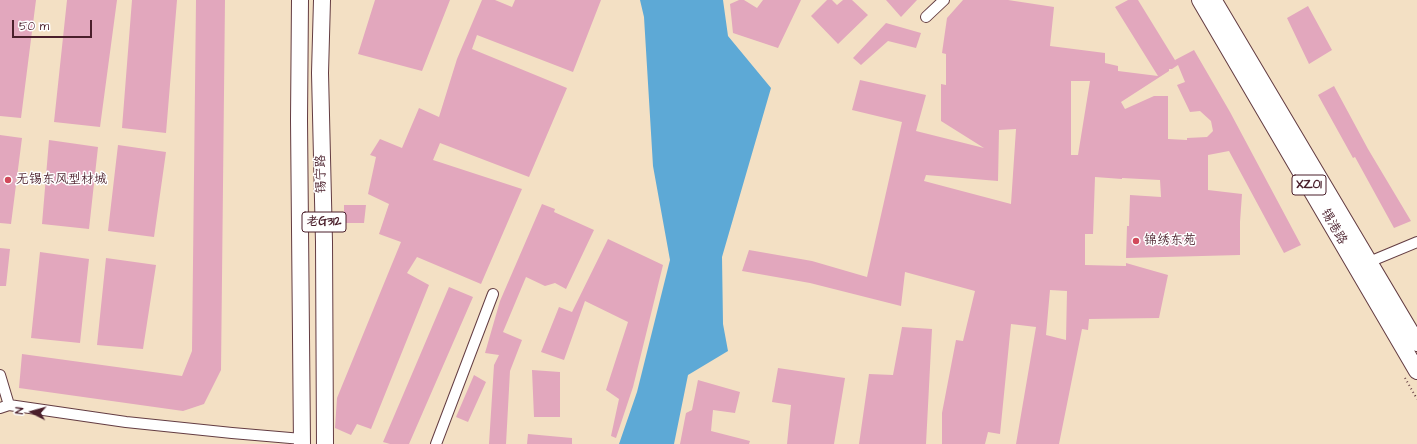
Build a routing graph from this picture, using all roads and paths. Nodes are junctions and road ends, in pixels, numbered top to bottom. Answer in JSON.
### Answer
{"nodes":[{"id":1,"x":300,"y":0,"type":"edge"},
{"id":2,"x":322,"y":0,"type":"edge"},
{"id":3,"x":944,"y":0,"type":"edge"},
{"id":4,"x":1200,"y":0,"type":"edge"},
{"id":5,"x":1213,"y":0,"type":"edge"},
{"id":6,"x":926,"y":17,"type":"dead end"},
{"id":7,"x":1417,"y":242,"type":"edge"},
{"id":8,"x":1369,"y":262,"type":"junction"},
{"id":9,"x":493,"y":294,"type":"dead end"},
{"id":10,"x":1417,"y":343,"type":"edge"},
{"id":11,"x":1417,"y":371,"type":"edge"},
{"id":12,"x":0,"y":375,"type":"edge"},
{"id":13,"x":4,"y":406,"type":"edge"},
{"id":14,"x":302,"y":441,"type":"edge"},
{"id":15,"x":325,"y":444,"type":"edge"},
{"id":16,"x":436,"y":444,"type":"edge"}],
"edges":[{"from":1,"to":14,"type":"main road","name":"锡宁路","number":"老G312"},
{"from":2,"to":15,"type":"main road","name":"锡宁路","number":"老G312"},
{"from":3,"to":6,"type":"street"},
{"from":4,"to":11,"type":"main road","name":"锡港路","number":"XZ01"},
{"from":5,"to":8,"type":"main road","name":"锡港路","number":"XZ01"},
{"from":7,"to":8,"type":"street"},
{"from":8,"to":10,"type":"main road","name":"锡港路","number":"XZ01"},
{"from":9,"to":16,"type":"street"},
{"from":12,"to":13,"type":"street"},
{"from":13,"to":14,"type":"street"}]}
